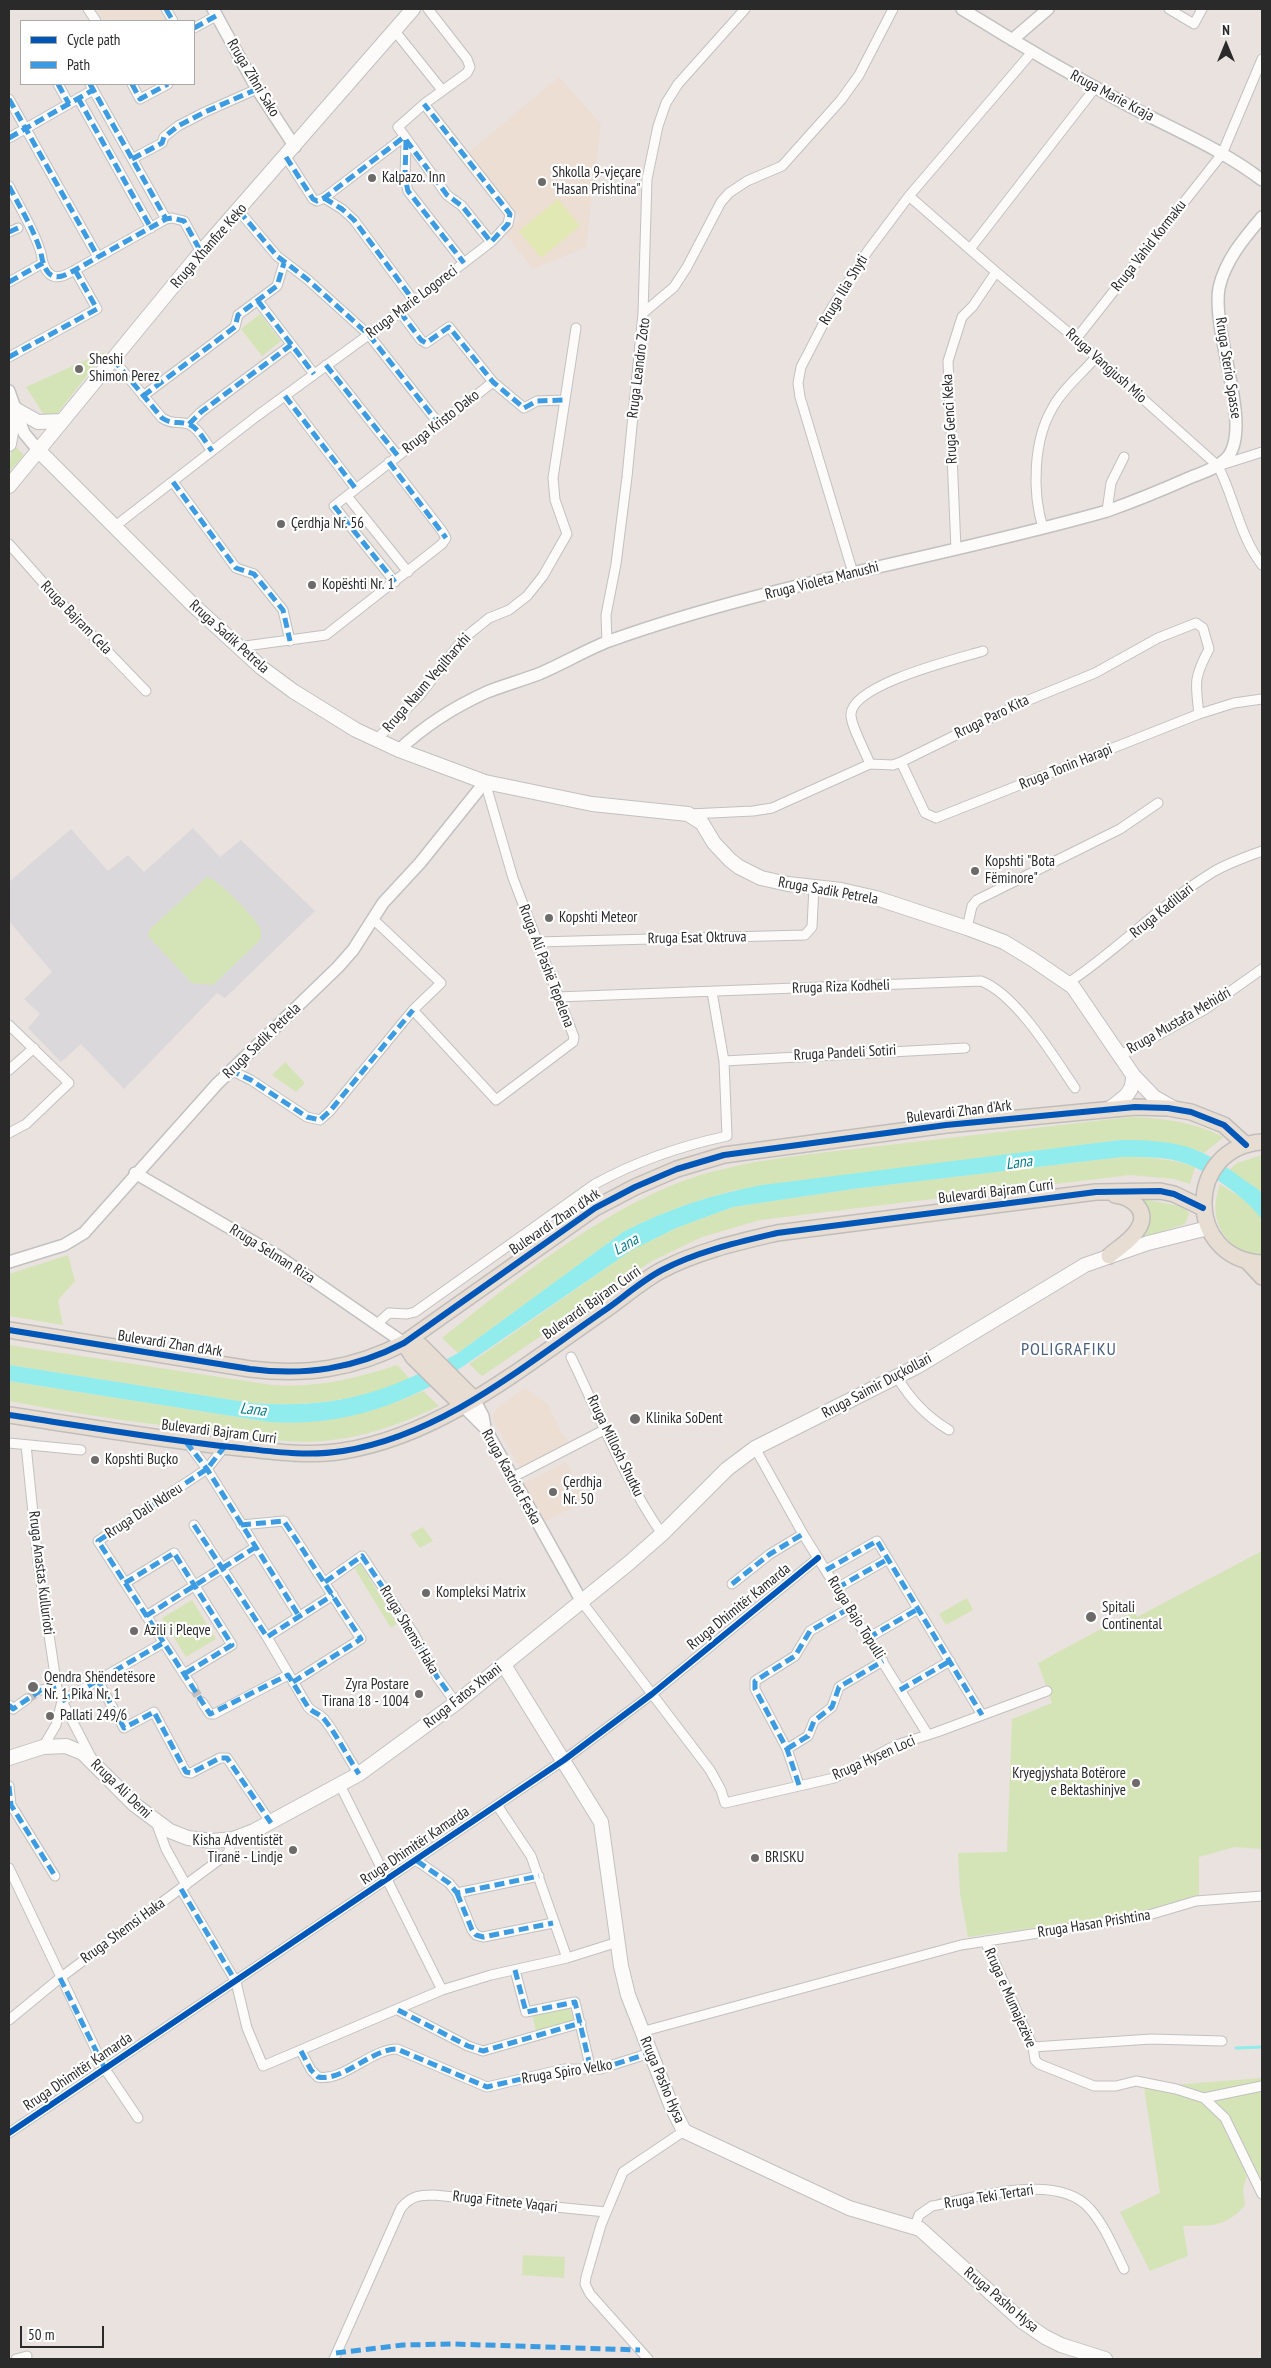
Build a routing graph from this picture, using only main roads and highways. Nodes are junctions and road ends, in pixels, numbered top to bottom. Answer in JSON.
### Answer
{"nodes":[{"id":1,"x":413,"y":9,"type":"edge"},
{"id":2,"x":62,"y":421,"type":"junction"},
{"id":3,"x":9,"y":444,"type":"edge"},
{"id":4,"x":38,"y":450,"type":"junction"},
{"id":5,"x":9,"y":486,"type":"edge"},
{"id":6,"x":1133,"y":1076,"type":"junction"},
{"id":7,"x":1109,"y":1109,"type":"junction"},
{"id":8,"x":1175,"y":1109,"type":"junction"},
{"id":9,"x":1262,"y":1142,"type":"edge"},
{"id":10,"x":1246,"y":1145,"type":"junction"},
{"id":11,"x":1096,"y":1192,"type":"junction"},
{"id":12,"x":1204,"y":1208,"type":"junction"},
{"id":13,"x":1208,"y":1228,"type":"junction"},
{"id":14,"x":1109,"y":1256,"type":"junction"},
{"id":15,"x":1255,"y":1262,"type":"edge"},
{"id":16,"x":1262,"y":1277,"type":"edge"},
{"id":17,"x":9,"y":1330,"type":"edge"},
{"id":18,"x":404,"y":1343,"type":"junction"},
{"id":19,"x":463,"y":1398,"type":"junction"},
{"id":20,"x":9,"y":1415,"type":"edge"},
{"id":21,"x":582,"y":1602,"type":"joint"},
{"id":22,"x":504,"y":1665,"type":"junction"},
{"id":23,"x":9,"y":1758,"type":"edge"},
{"id":24,"x":340,"y":1785,"type":"joint"},
{"id":25,"x":1105,"y":2359,"type":"edge"}],
"edges":[{"from":1,"to":2,"type":"main road","name":"Rruga Xhanfize Keko"},
{"from":2,"to":3,"type":"main road"},
{"from":2,"to":4,"type":"main road","name":"Rruga Xhanfize Keko"},
{"from":4,"to":5,"type":"main road","name":"Rruga Xhanfize Keko"},
{"from":4,"to":6,"type":"main road","name":"Rruga Sadik Petrela"},
{"from":6,"to":7,"type":"main road"},
{"from":6,"to":8,"type":"main road","name":"Rruga Sadik Petrela"},
{"from":7,"to":8,"type":"main road","name":"Bulevardi Zhan d'Ark"},
{"from":7,"to":18,"type":"main road","name":"Bulevardi Zhan d'Ark"},
{"from":8,"to":10,"type":"main road","name":"Bulevardi Zhan d'Ark"},
{"from":9,"to":10,"type":"main road"},
{"from":10,"to":12,"type":"main road"},
{"from":11,"to":12,"type":"main road","name":"Bulevardi Bajram Curri"},
{"from":11,"to":14,"type":"main road"},
{"from":11,"to":19,"type":"main road","name":"Bulevardi Bajram Curri"},
{"from":12,"to":13,"type":"main road"},
{"from":13,"to":14,"type":"main road","name":"Rruga Saimir Duçkollari"},
{"from":13,"to":15,"type":"main road"},
{"from":14,"to":21,"type":"main road","name":"Rruga Saimir Duçkollari"},
{"from":15,"to":16,"type":"main road"},
{"from":17,"to":18,"type":"main road","name":"Bulevardi Zhan d'Ark"},
{"from":18,"to":19,"type":"main road","name":"Rruga Kastriot Feska"},
{"from":19,"to":20,"type":"main road","name":"Bulevardi Bajram Curri"},
{"from":21,"to":22,"type":"main road","name":"Rruga Fatos Xhani"},
{"from":22,"to":24,"type":"main road","name":"Rruga Fatos Xhani"},
{"from":22,"to":25,"type":"main road","name":"Rruga Pasho Hysa"},
{"from":23,"to":24,"type":"main road","name":"Rruga Ali Demi"}]}
